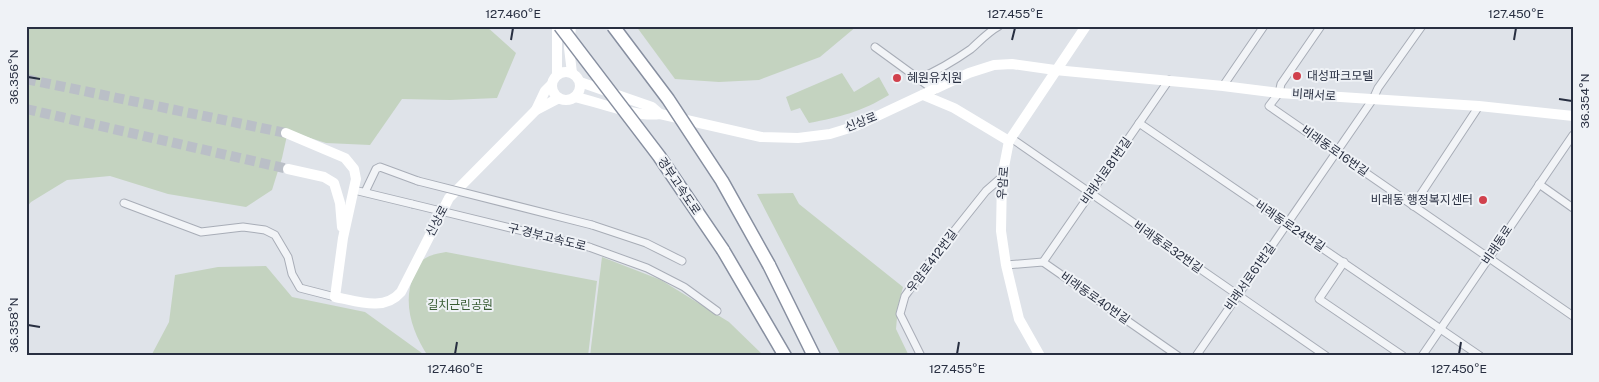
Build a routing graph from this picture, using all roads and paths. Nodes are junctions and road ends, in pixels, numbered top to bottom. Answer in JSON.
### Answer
{"nodes":[{"id":1,"x":558,"y":26,"type":"edge"},
{"id":2,"x":571,"y":26,"type":"edge"},
{"id":3,"x":613,"y":26,"type":"edge"},
{"id":4,"x":999,"y":26,"type":"edge"},
{"id":5,"x":1086,"y":26,"type":"edge"},
{"id":6,"x":1322,"y":26,"type":"edge"},
{"id":7,"x":1422,"y":26,"type":"edge"},
{"id":8,"x":1260,"y":28,"type":"edge"},
{"id":9,"x":875,"y":47,"type":"dead end"},
{"id":10,"x":1055,"y":70,"type":"junction"},
{"id":11,"x":572,"y":73,"type":"junction"},
{"id":12,"x":557,"y":75,"type":"junction"},
{"id":13,"x":918,"y":79,"type":"junction"},
{"id":14,"x":1169,"y":80,"type":"junction"},
{"id":15,"x":580,"y":82,"type":"junction"},
{"id":16,"x":551,"y":85,"type":"junction"},
{"id":17,"x":1223,"y":86,"type":"junction"},
{"id":18,"x":934,"y":90,"type":"junction"},
{"id":19,"x":1279,"y":93,"type":"junction"},
{"id":20,"x":922,"y":95,"type":"junction"},
{"id":21,"x":575,"y":97,"type":"junction"},
{"id":22,"x":559,"y":98,"type":"junction"},
{"id":23,"x":1373,"y":99,"type":"junction"},
{"id":24,"x":1479,"y":106,"type":"junction"},
{"id":25,"x":536,"y":110,"type":"junction"},
{"id":26,"x":660,"y":114,"type":"junction"},
{"id":27,"x":1573,"y":116,"type":"edge"},
{"id":28,"x":1140,"y":123,"type":"junction"},
{"id":29,"x":286,"y":133,"type":"tunnel mouth"},
{"id":30,"x":1573,"y":135,"type":"edge"},
{"id":31,"x":1010,"y":139,"type":"junction"},
{"id":32,"x":1336,"y":152,"type":"junction"},
{"id":33,"x":288,"y":169,"type":"tunnel mouth"},
{"id":34,"x":1002,"y":177,"type":"junction"},
{"id":35,"x":1539,"y":184,"type":"junction"},
{"id":36,"x":354,"y":190,"type":"junction"},
{"id":37,"x":365,"y":192,"type":"junction"},
{"id":38,"x":1091,"y":193,"type":"junction"},
{"id":39,"x":124,"y":203,"type":"dead end"},
{"id":40,"x":1413,"y":206,"type":"junction"},
{"id":41,"x":1573,"y":208,"type":"edge"},
{"id":42,"x":1287,"y":224,"type":"junction"},
{"id":43,"x":343,"y":238,"type":"junction"},
{"id":44,"x":1489,"y":258,"type":"junction"},
{"id":45,"x":682,"y":261,"type":"dead end"},
{"id":46,"x":1043,"y":262,"type":"junction"},
{"id":47,"x":1344,"y":262,"type":"junction"},
{"id":48,"x":1006,"y":265,"type":"junction"},
{"id":49,"x":1238,"y":295,"type":"junction"},
{"id":50,"x":335,"y":297,"type":"junction"},
{"id":51,"x":717,"y":311,"type":"dead end"},
{"id":52,"x":1573,"y":316,"type":"edge"},
{"id":53,"x":1440,"y":328,"type":"junction"},
{"id":54,"x":785,"y":356,"type":"edge"},
{"id":55,"x":814,"y":356,"type":"edge"},
{"id":56,"x":921,"y":356,"type":"edge"},
{"id":57,"x":1040,"y":356,"type":"edge"},
{"id":58,"x":1178,"y":356,"type":"edge"},
{"id":59,"x":1196,"y":356,"type":"edge"},
{"id":60,"x":1326,"y":356,"type":"edge"},
{"id":61,"x":1403,"y":356,"type":"edge"},
{"id":62,"x":1422,"y":356,"type":"edge"},
{"id":63,"x":1480,"y":356,"type":"edge"}],
"edges":[{"from":1,"to":12,"type":"street"},
{"from":1,"to":54,"type":"highway","name":"경부고속도로","bridge":true},
{"from":2,"to":11,"type":"street"},
{"from":3,"to":55,"type":"highway","bridge":true},
{"from":4,"to":13,"type":"street"},
{"from":5,"to":10,"type":"street","name":"우암로"},
{"from":6,"to":19,"type":"street"},
{"from":7,"to":23,"type":"street","name":"비래서로61번길"},
{"from":8,"to":17,"type":"street"},
{"from":9,"to":13,"type":"street"},
{"from":10,"to":14,"type":"street","name":"비래서로"},
{"from":10,"to":18,"type":"street","name":"신상로"},
{"from":10,"to":31,"type":"street","name":"우암로"},
{"from":11,"to":12,"type":"street"},
{"from":11,"to":15,"type":"street"},
{"from":12,"to":16,"type":"street"},
{"from":13,"to":18,"type":"street"},
{"from":14,"to":17,"type":"street","name":"비래서로"},
{"from":14,"to":28,"type":"street","name":"비래서로81번길"},
{"from":15,"to":21,"type":"street"},
{"from":15,"to":26,"type":"street"},
{"from":16,"to":22,"type":"street"},
{"from":16,"to":25,"type":"street"},
{"from":17,"to":19,"type":"street","name":"비래서로"},
{"from":18,"to":20,"type":"street","name":"신상로"},
{"from":19,"to":23,"type":"street","name":"비래서로"},
{"from":19,"to":32,"type":"street","name":"비래동로16번길"},
{"from":20,"to":26,"type":"street","name":"신상로"},
{"from":20,"to":31,"type":"street"},
{"from":21,"to":22,"type":"street"},
{"from":21,"to":26,"type":"street"},
{"from":22,"to":25,"type":"street"},
{"from":23,"to":24,"type":"street","name":"비래서로"},
{"from":23,"to":32,"type":"street","name":"비래서로61번길"},
{"from":24,"to":27,"type":"street","name":"비래서로"},
{"from":24,"to":40,"type":"street"},
{"from":25,"to":50,"type":"street","name":"신상로"},
{"from":28,"to":38,"type":"street","name":"비래서로81번길"},
{"from":28,"to":42,"type":"street","name":"비래동로24번길"},
{"from":29,"to":36,"type":"street"},
{"from":30,"to":35,"type":"street","name":"비래동로"},
{"from":31,"to":34,"type":"street","name":"우암로"},
{"from":31,"to":38,"type":"street","name":"비래동로32번길"},
{"from":32,"to":40,"type":"street","name":"비래동로16번길"},
{"from":32,"to":42,"type":"street","name":"비래서로61번길"},
{"from":33,"to":43,"type":"street"},
{"from":34,"to":48,"type":"street","name":"우암로"},
{"from":34,"to":56,"type":"street","name":"우암로412번길"},
{"from":35,"to":41,"type":"street"},
{"from":35,"to":44,"type":"street","name":"비래동로"},
{"from":36,"to":37,"type":"street","name":"구 경부고속도로"},
{"from":36,"to":43,"type":"street"},
{"from":37,"to":45,"type":"street","name":"구 경부고속도로","bridge":true},
{"from":37,"to":51,"type":"street","name":"구 경부고속도로","bridge":true},
{"from":38,"to":46,"type":"street","name":"비래서로81번길"},
{"from":38,"to":49,"type":"street","name":"비래동로32번길"},
{"from":39,"to":50,"type":"street","name":"신상로"},
{"from":40,"to":44,"type":"street","name":"비래동로16번길"},
{"from":42,"to":47,"type":"street","name":"비래동로24번길"},
{"from":42,"to":49,"type":"street","name":"비래서로61번길"},
{"from":43,"to":50,"type":"street"},
{"from":44,"to":52,"type":"street","name":"비래동로16번길"},
{"from":44,"to":53,"type":"street","name":"비래동로"},
{"from":46,"to":48,"type":"street"},
{"from":46,"to":58,"type":"street","name":"비래동로40번길"},
{"from":47,"to":53,"type":"street","name":"비래동로24번길"},
{"from":47,"to":61,"type":"street"},
{"from":48,"to":57,"type":"street","name":"우암로"},
{"from":49,"to":59,"type":"street","name":"비래서로61번길"},
{"from":49,"to":60,"type":"street","name":"비래동로32번길"},
{"from":53,"to":62,"type":"street","name":"비래동로"},
{"from":53,"to":63,"type":"street","name":"비래동로24번길"}]}
